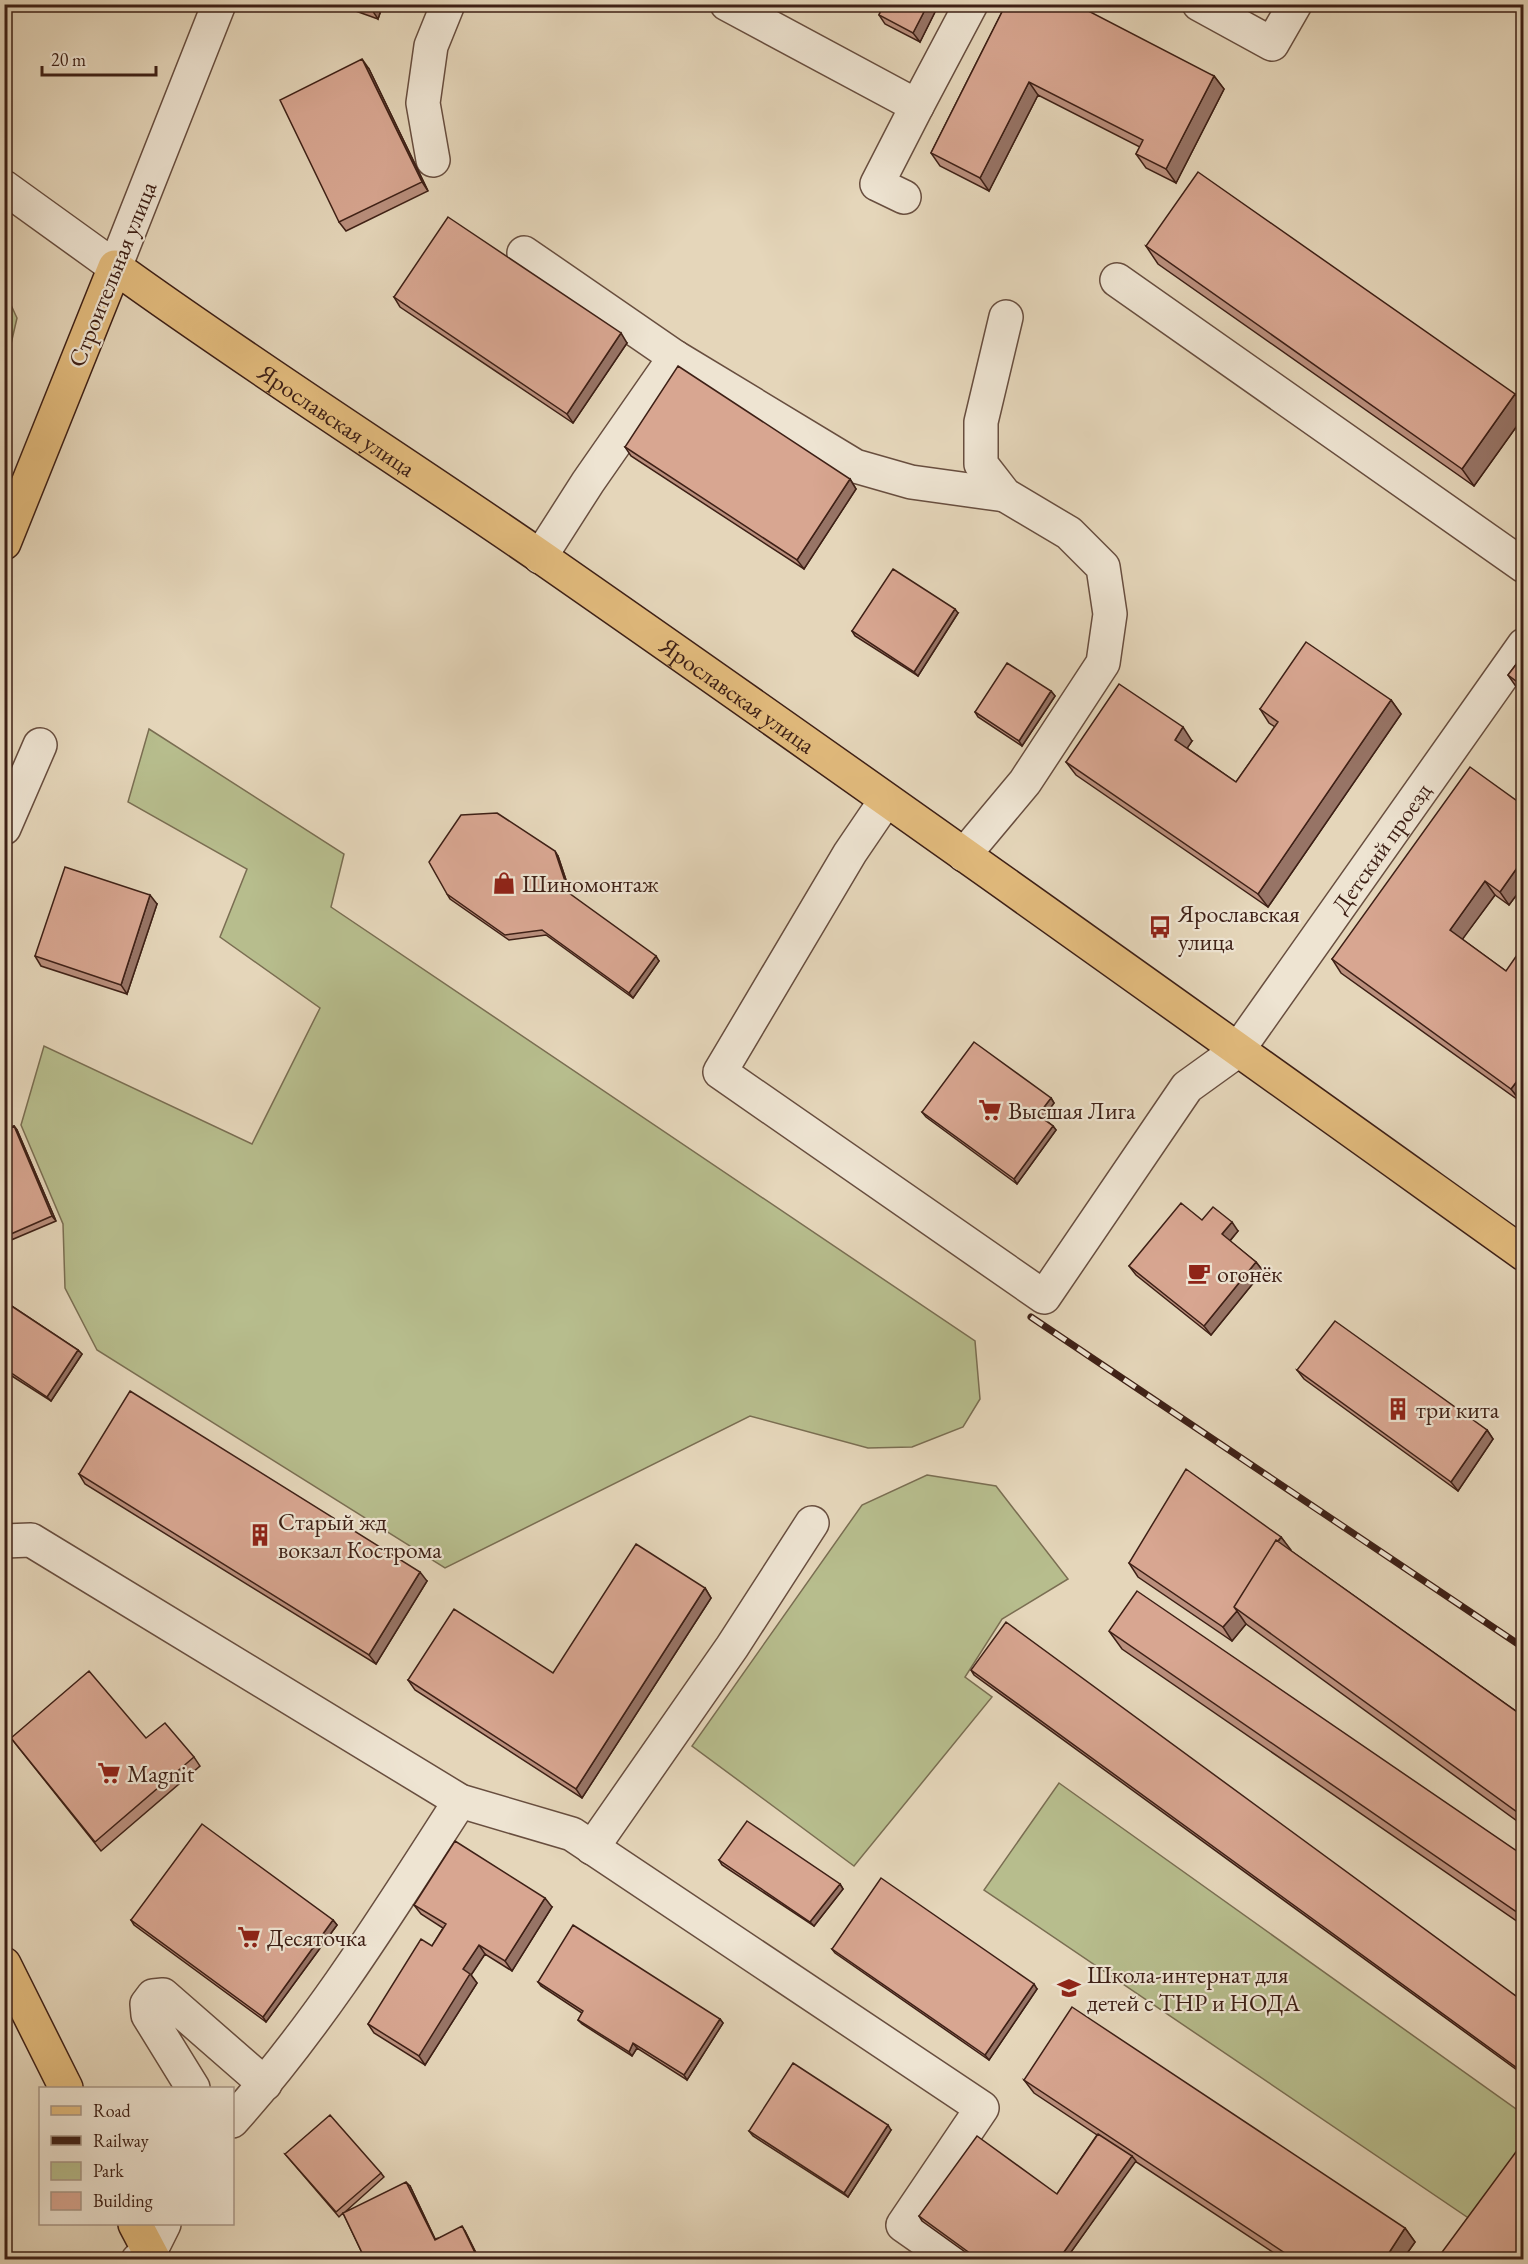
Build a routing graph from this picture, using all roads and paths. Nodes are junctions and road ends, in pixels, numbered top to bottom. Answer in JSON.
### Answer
{"nodes":[{"id":1,"x":219,"y":4,"type":"edge"},
{"id":2,"x":448,"y":4,"type":"edge"},
{"id":3,"x":727,"y":4,"type":"edge"},
{"id":4,"x":971,"y":4,"type":"edge"},
{"id":5,"x":1199,"y":4,"type":"edge"},
{"id":6,"x":1295,"y":4,"type":"edge"},
{"id":7,"x":917,"y":106,"type":"junction"},
{"id":8,"x":433,"y":160,"type":"dead end"},
{"id":9,"x":4,"y":187,"type":"edge"},
{"id":10,"x":904,"y":197,"type":"dead end"},
{"id":11,"x":524,"y":253,"type":"dead end"},
{"id":12,"x":115,"y":267,"type":"junction"},
{"id":13,"x":1117,"y":280,"type":"dead end"},
{"id":14,"x":1006,"y":317,"type":"dead end"},
{"id":15,"x":675,"y":357,"type":"junction"},
{"id":16,"x":1005,"y":495,"type":"junction"},
{"id":17,"x":4,"y":543,"type":"edge"},
{"id":18,"x":540,"y":557,"type":"junction"},
{"id":19,"x":1524,"y":566,"type":"edge"},
{"id":20,"x":1524,"y":645,"type":"edge"},
{"id":21,"x":40,"y":745,"type":"dead end"},
{"id":22,"x":886,"y":800,"type":"junction"},
{"id":23,"x":4,"y":828,"type":"edge"},
{"id":24,"x":964,"y":855,"type":"junction"},
{"id":25,"x":1237,"y":1051,"type":"junction"},
{"id":26,"x":1524,"y":1254,"type":"edge"},
{"id":27,"x":812,"y":1523,"type":"dead end"},
{"id":28,"x":4,"y":1541,"type":"edge"},
{"id":29,"x":460,"y":1801,"type":"junction"},
{"id":30,"x":592,"y":1848,"type":"junction"},
{"id":31,"x":4,"y":1964,"type":"edge"},
{"id":32,"x":266,"y":2084,"type":"junction"},
{"id":33,"x":66,"y":2087,"type":"edge"},
{"id":34,"x":192,"y":2087,"type":"edge"},
{"id":35,"x":234,"y":2119,"type":"edge"},
{"id":36,"x":136,"y":2225,"type":"edge"},
{"id":37,"x":163,"y":2225,"type":"edge"},
{"id":38,"x":147,"y":2257,"type":"edge"},
{"id":39,"x":953,"y":2259,"type":"edge"}],
"edges":[{"from":1,"to":12,"type":"street","name":"Строительная улица"},
{"from":2,"to":8,"type":"street"},
{"from":3,"to":7,"type":"street"},
{"from":4,"to":7,"type":"street"},
{"from":5,"to":6,"type":"street"},
{"from":7,"to":10,"type":"street"},
{"from":9,"to":12,"type":"street","name":"Ярославская улица"},
{"from":11,"to":15,"type":"street"},
{"from":12,"to":17,"type":"main road","name":"Строительная улица"},
{"from":12,"to":18,"type":"main road","name":"Ярославская улица"},
{"from":13,"to":19,"type":"street"},
{"from":14,"to":16,"type":"street"},
{"from":15,"to":16,"type":"street"},
{"from":15,"to":18,"type":"street"},
{"from":16,"to":24,"type":"street"},
{"from":18,"to":22,"type":"main road","name":"Ярославская улица"},
{"from":20,"to":25,"type":"street","name":"Детский проезд"},
{"from":21,"to":23,"type":"street"},
{"from":22,"to":24,"type":"main road","name":"Ярославская улица"},
{"from":22,"to":25,"type":"street","name":"Детский проезд"},
{"from":24,"to":25,"type":"main road","name":"Ярославская улица"},
{"from":25,"to":26,"type":"main road","name":"Ярославская улица"},
{"from":27,"to":30,"type":"street"},
{"from":28,"to":29,"type":"street"},
{"from":29,"to":30,"type":"street"},
{"from":29,"to":32,"type":"street"},
{"from":30,"to":39,"type":"street"},
{"from":31,"to":33,"type":"main road"},
{"from":32,"to":34,"type":"street"},
{"from":32,"to":35,"type":"street"},
{"from":36,"to":38,"type":"main road"},
{"from":37,"to":38,"type":"street"}]}
